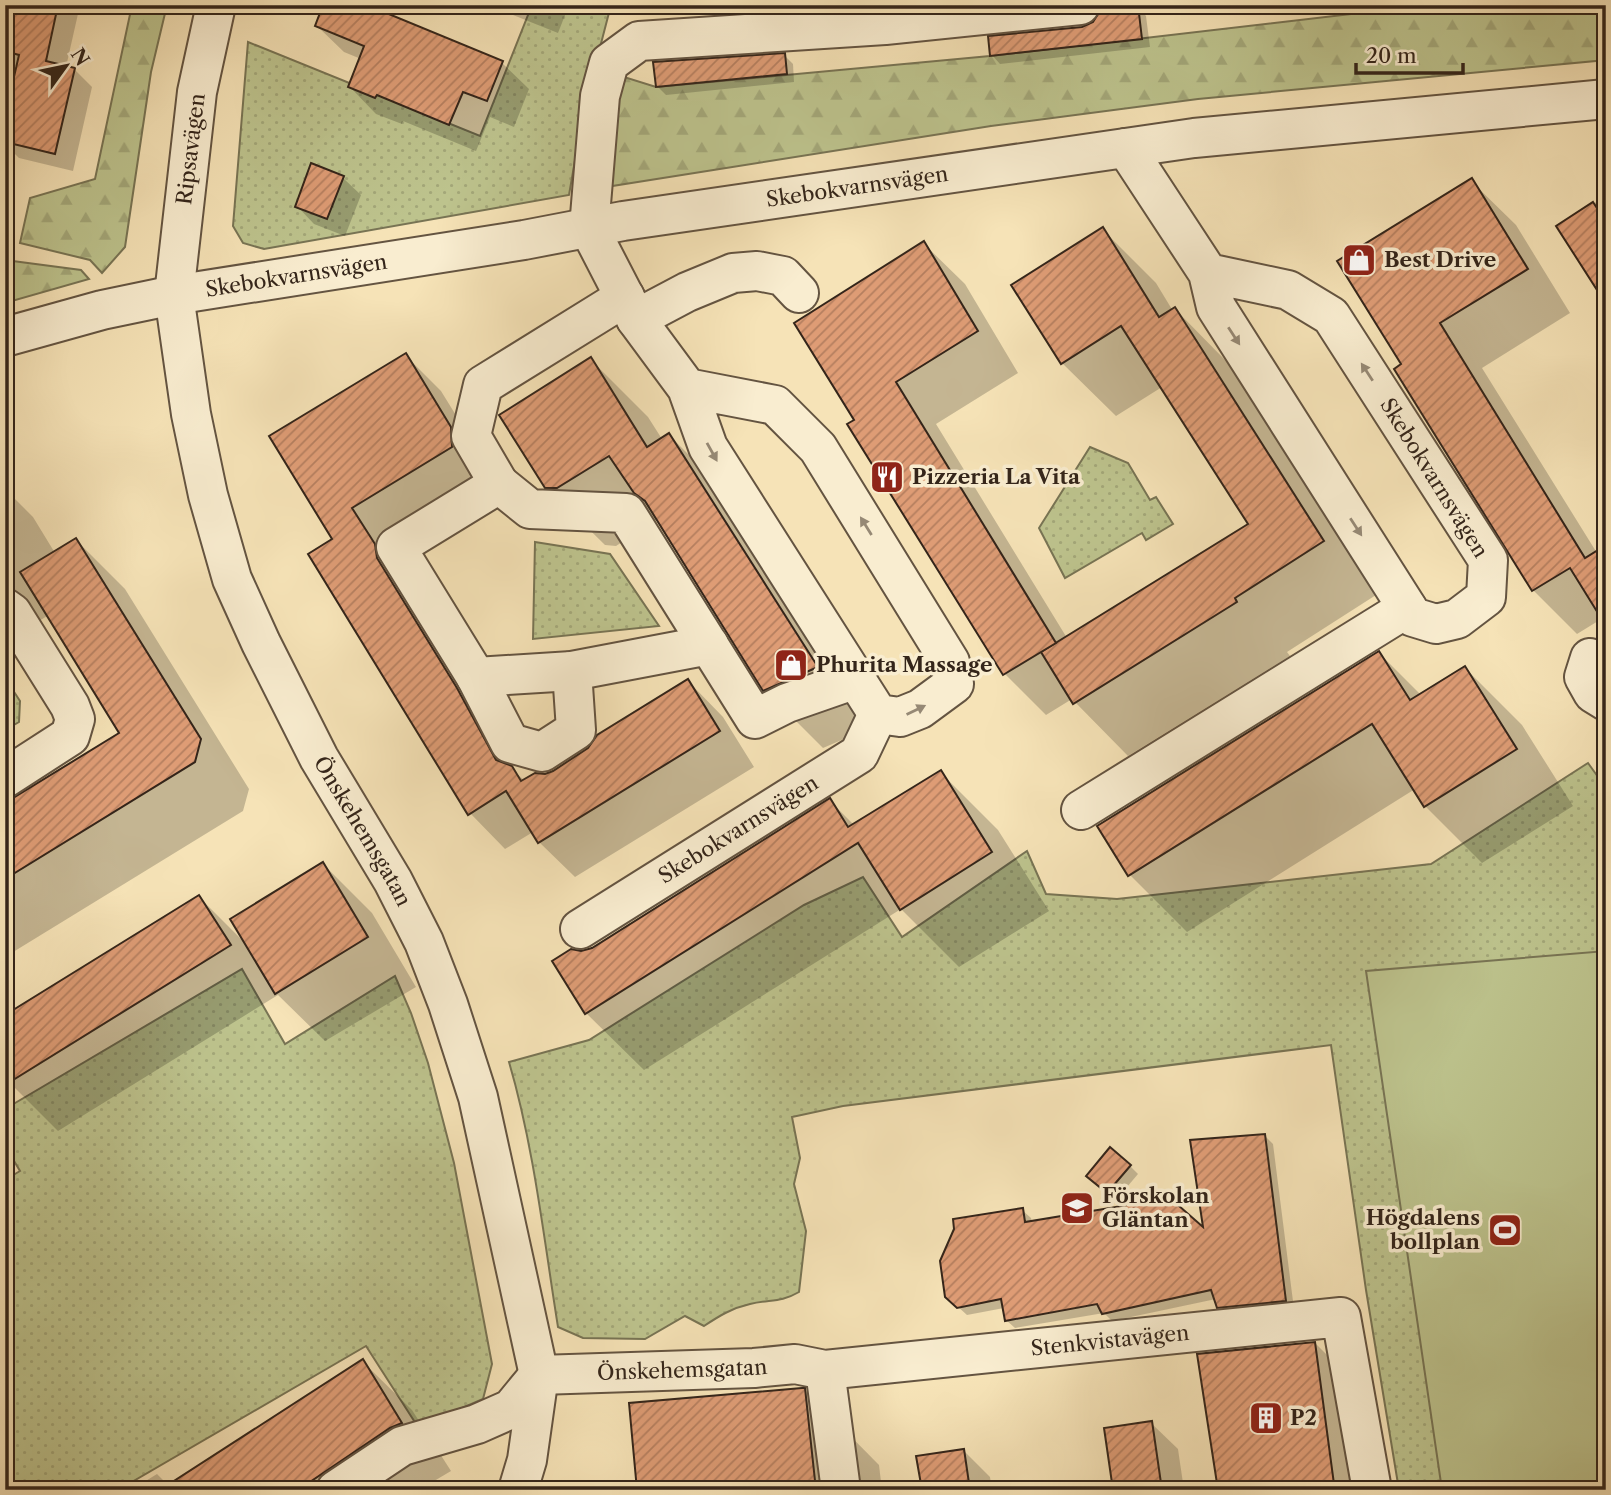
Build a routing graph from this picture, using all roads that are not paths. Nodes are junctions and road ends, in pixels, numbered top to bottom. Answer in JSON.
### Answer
{"nodes":[{"id":1,"x":216,"y":5,"type":"edge"},
{"id":2,"x":1080,"y":5,"type":"edge"},
{"id":3,"x":1606,"y":99,"type":"edge"},
{"id":4,"x":1126,"y":148,"type":"junction"},
{"id":5,"x":589,"y":228,"type":"junction"},
{"id":6,"x":1208,"y":273,"type":"junction"},
{"id":7,"x":799,"y":293,"type":"dead end"},
{"id":8,"x":174,"y":295,"type":"junction"},
{"id":9,"x":631,"y":308,"type":"junction"},
{"id":10,"x":5,"y":337,"type":"edge"},
{"id":11,"x":687,"y":388,"type":"junction"},
{"id":12,"x":499,"y":484,"type":"junction"},
{"id":13,"x":5,"y":608,"type":"edge"},
{"id":14,"x":1407,"y":608,"type":"junction"},
{"id":15,"x":709,"y":645,"type":"junction"},
{"id":16,"x":1590,"y":658,"type":"dead end"},
{"id":17,"x":572,"y":671,"type":"junction"},
{"id":18,"x":476,"y":677,"type":"junction"},
{"id":19,"x":856,"y":679,"type":"junction"},
{"id":20,"x":1606,"y":701,"type":"edge"},
{"id":21,"x":878,"y":714,"type":"junction"},
{"id":22,"x":5,"y":778,"type":"edge"},
{"id":23,"x":1081,"y":810,"type":"dead end"},
{"id":24,"x":580,"y":929,"type":"dead end"},
{"id":25,"x":825,"y":1370,"type":"junction"},
{"id":26,"x":539,"y":1375,"type":"junction"},
{"id":27,"x":336,"y":1490,"type":"edge"},
{"id":28,"x":519,"y":1490,"type":"edge"},
{"id":29,"x":841,"y":1490,"type":"edge"},
{"id":30,"x":1372,"y":1490,"type":"edge"}],
"edges":[{"from":1,"to":8,"type":"street","name":"Ripsavägen"},
{"from":2,"to":5,"type":"street"},
{"from":3,"to":4,"type":"street","name":"Skebokvarnsvägen"},
{"from":4,"to":5,"type":"street","name":"Skebokvarnsvägen"},
{"from":4,"to":6,"type":"street","name":"Skebokvarnsvägen"},
{"from":5,"to":8,"type":"street","name":"Skebokvarnsvägen"},
{"from":5,"to":9,"type":"street"},
{"from":6,"to":14,"type":"street","name":"Skebokvarnsvägen","one_way":true},
{"from":14,"to":6,"type":"street","name":"Skebokvarnsvägen","one_way":true},
{"from":7,"to":9,"type":"street"},
{"from":8,"to":10,"type":"street","name":"Skebokvarnsvägen"},
{"from":8,"to":26,"type":"street","name":"Önskehemsgatan"},
{"from":9,"to":11,"type":"street"},
{"from":9,"to":12,"type":"street"},
{"from":11,"to":19,"type":"street","one_way":true},
{"from":21,"to":11,"type":"street","one_way":true},
{"from":12,"to":15,"type":"street"},
{"from":12,"to":18,"type":"street"},
{"from":13,"to":22,"type":"street"},
{"from":14,"to":23,"type":"street"},
{"from":15,"to":17,"type":"street"},
{"from":15,"to":19,"type":"street"},
{"from":16,"to":20,"type":"street"},
{"from":17,"to":18,"type":"street"},
{"from":17,"to":18,"type":"street"},
{"from":19,"to":21,"type":"street"},
{"from":21,"to":24,"type":"street","name":"Skebokvarnsvägen"},
{"from":25,"to":26,"type":"street","name":"Önskehemsgatan"},
{"from":25,"to":29,"type":"street"},
{"from":25,"to":30,"type":"street","name":"Stenkvistavägen"},
{"from":26,"to":27,"type":"street"},
{"from":26,"to":28,"type":"street","name":"Önskehemsgatan"}]}
